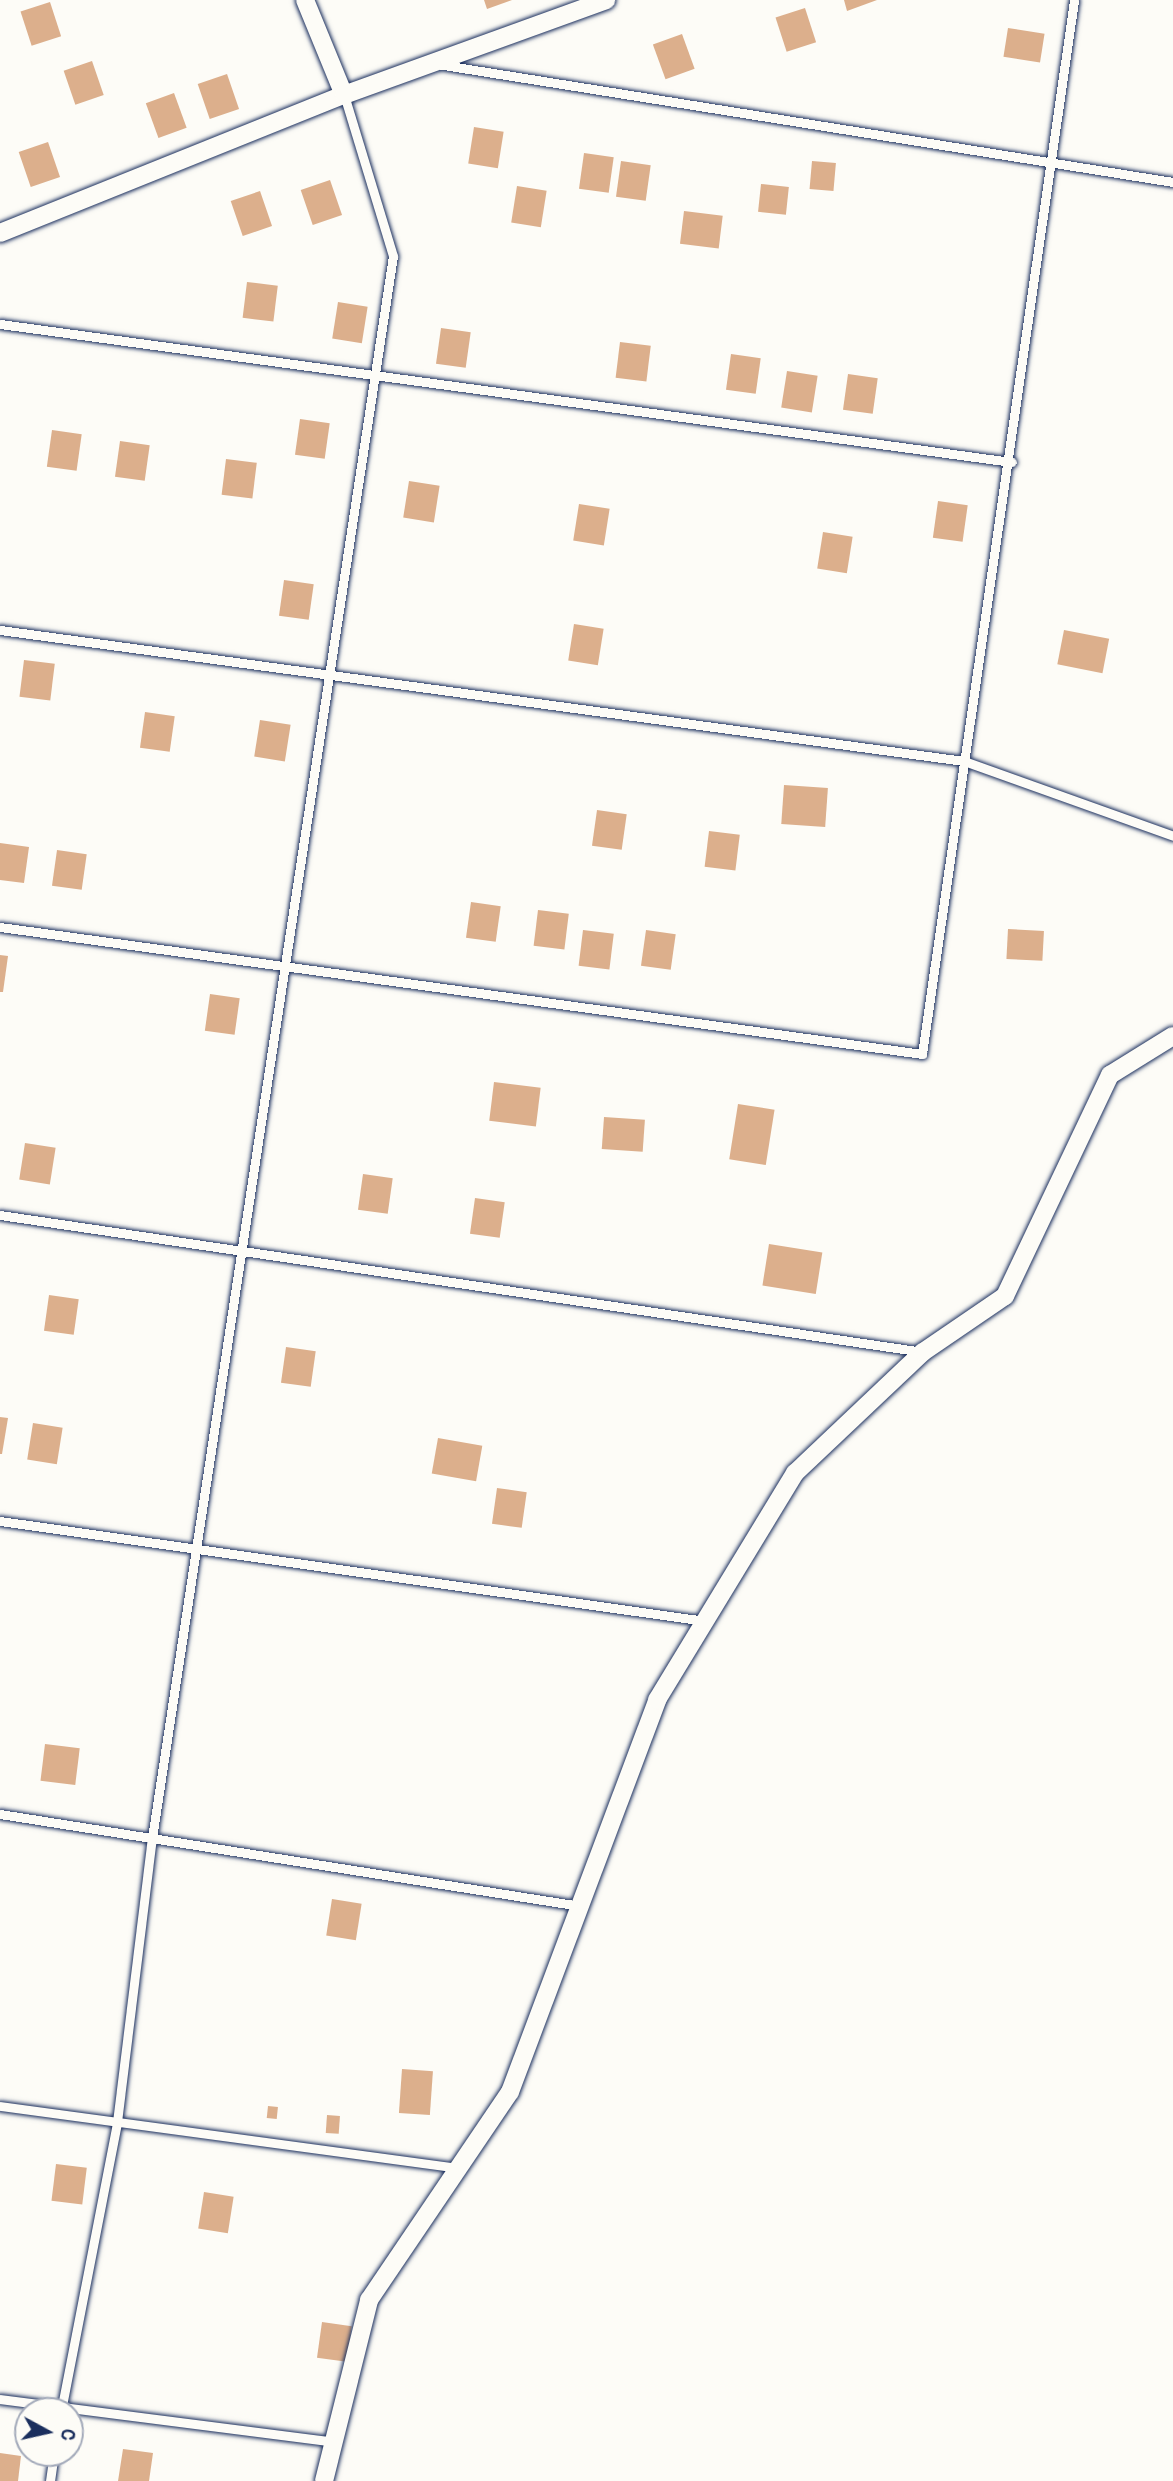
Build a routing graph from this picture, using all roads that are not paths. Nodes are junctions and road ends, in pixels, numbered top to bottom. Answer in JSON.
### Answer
{"nodes":[{"id":1,"x":305,"y":0,"type":"edge"},
{"id":2,"x":606,"y":0,"type":"edge"},
{"id":3,"x":1074,"y":0,"type":"edge"},
{"id":4,"x":432,"y":64,"type":"junction"},
{"id":5,"x":344,"y":95,"type":"junction"},
{"id":6,"x":1049,"y":162,"type":"junction"},
{"id":7,"x":1173,"y":182,"type":"edge"},
{"id":8,"x":0,"y":233,"type":"edge"},
{"id":9,"x":0,"y":324,"type":"edge"},
{"id":10,"x":373,"y":375,"type":"junction"},
{"id":11,"x":1012,"y":462,"type":"junction"},
{"id":12,"x":0,"y":629,"type":"edge"},
{"id":13,"x":326,"y":670,"type":"junction"},
{"id":14,"x":964,"y":761,"type":"junction"},
{"id":15,"x":1173,"y":836,"type":"edge"},
{"id":16,"x":0,"y":927,"type":"edge"},
{"id":17,"x":288,"y":967,"type":"junction"},
{"id":18,"x":1173,"y":1036,"type":"edge"},
{"id":19,"x":0,"y":1215,"type":"edge"},
{"id":20,"x":245,"y":1250,"type":"junction"},
{"id":21,"x":923,"y":1352,"type":"junction"},
{"id":22,"x":0,"y":1521,"type":"edge"},
{"id":23,"x":195,"y":1549,"type":"junction"},
{"id":24,"x":709,"y":1621,"type":"junction"},
{"id":25,"x":0,"y":1814,"type":"edge"},
{"id":26,"x":152,"y":1838,"type":"junction"},
{"id":27,"x":580,"y":1906,"type":"junction"},
{"id":28,"x":0,"y":2106,"type":"edge"},
{"id":29,"x":117,"y":2122,"type":"junction"},
{"id":30,"x":459,"y":2168,"type":"junction"},
{"id":31,"x":63,"y":2397,"type":"edge"},
{"id":32,"x":84,"y":2412,"type":"edge"},
{"id":33,"x":338,"y":2442,"type":"junction"},
{"id":34,"x":324,"y":2481,"type":"edge"}],
"edges":[{"from":1,"to":5,"type":"street"},
{"from":2,"to":4,"type":"street"},
{"from":3,"to":6,"type":"lane"},
{"from":4,"to":5,"type":"street"},
{"from":4,"to":6,"type":"lane"},
{"from":5,"to":8,"type":"street"},
{"from":5,"to":10,"type":"lane"},
{"from":6,"to":7,"type":"lane"},
{"from":6,"to":11,"type":"lane"},
{"from":9,"to":10,"type":"lane"},
{"from":10,"to":11,"type":"lane"},
{"from":10,"to":13,"type":"lane"},
{"from":11,"to":14,"type":"lane"},
{"from":12,"to":13,"type":"lane"},
{"from":13,"to":14,"type":"lane"},
{"from":13,"to":17,"type":"lane"},
{"from":14,"to":15,"type":"lane"},
{"from":14,"to":17,"type":"lane"},
{"from":16,"to":17,"type":"lane"},
{"from":17,"to":20,"type":"lane"},
{"from":18,"to":21,"type":"street"},
{"from":19,"to":20,"type":"lane"},
{"from":20,"to":21,"type":"lane"},
{"from":20,"to":23,"type":"lane"},
{"from":21,"to":24,"type":"street"},
{"from":22,"to":23,"type":"lane"},
{"from":23,"to":24,"type":"lane"},
{"from":23,"to":26,"type":"lane"},
{"from":24,"to":27,"type":"street"},
{"from":25,"to":26,"type":"lane"},
{"from":26,"to":27,"type":"lane"},
{"from":26,"to":29,"type":"lane"},
{"from":27,"to":30,"type":"street"},
{"from":28,"to":29,"type":"lane"},
{"from":29,"to":30,"type":"lane"},
{"from":29,"to":31,"type":"lane"},
{"from":30,"to":33,"type":"street"},
{"from":32,"to":33,"type":"lane"},
{"from":33,"to":34,"type":"street"}]}
